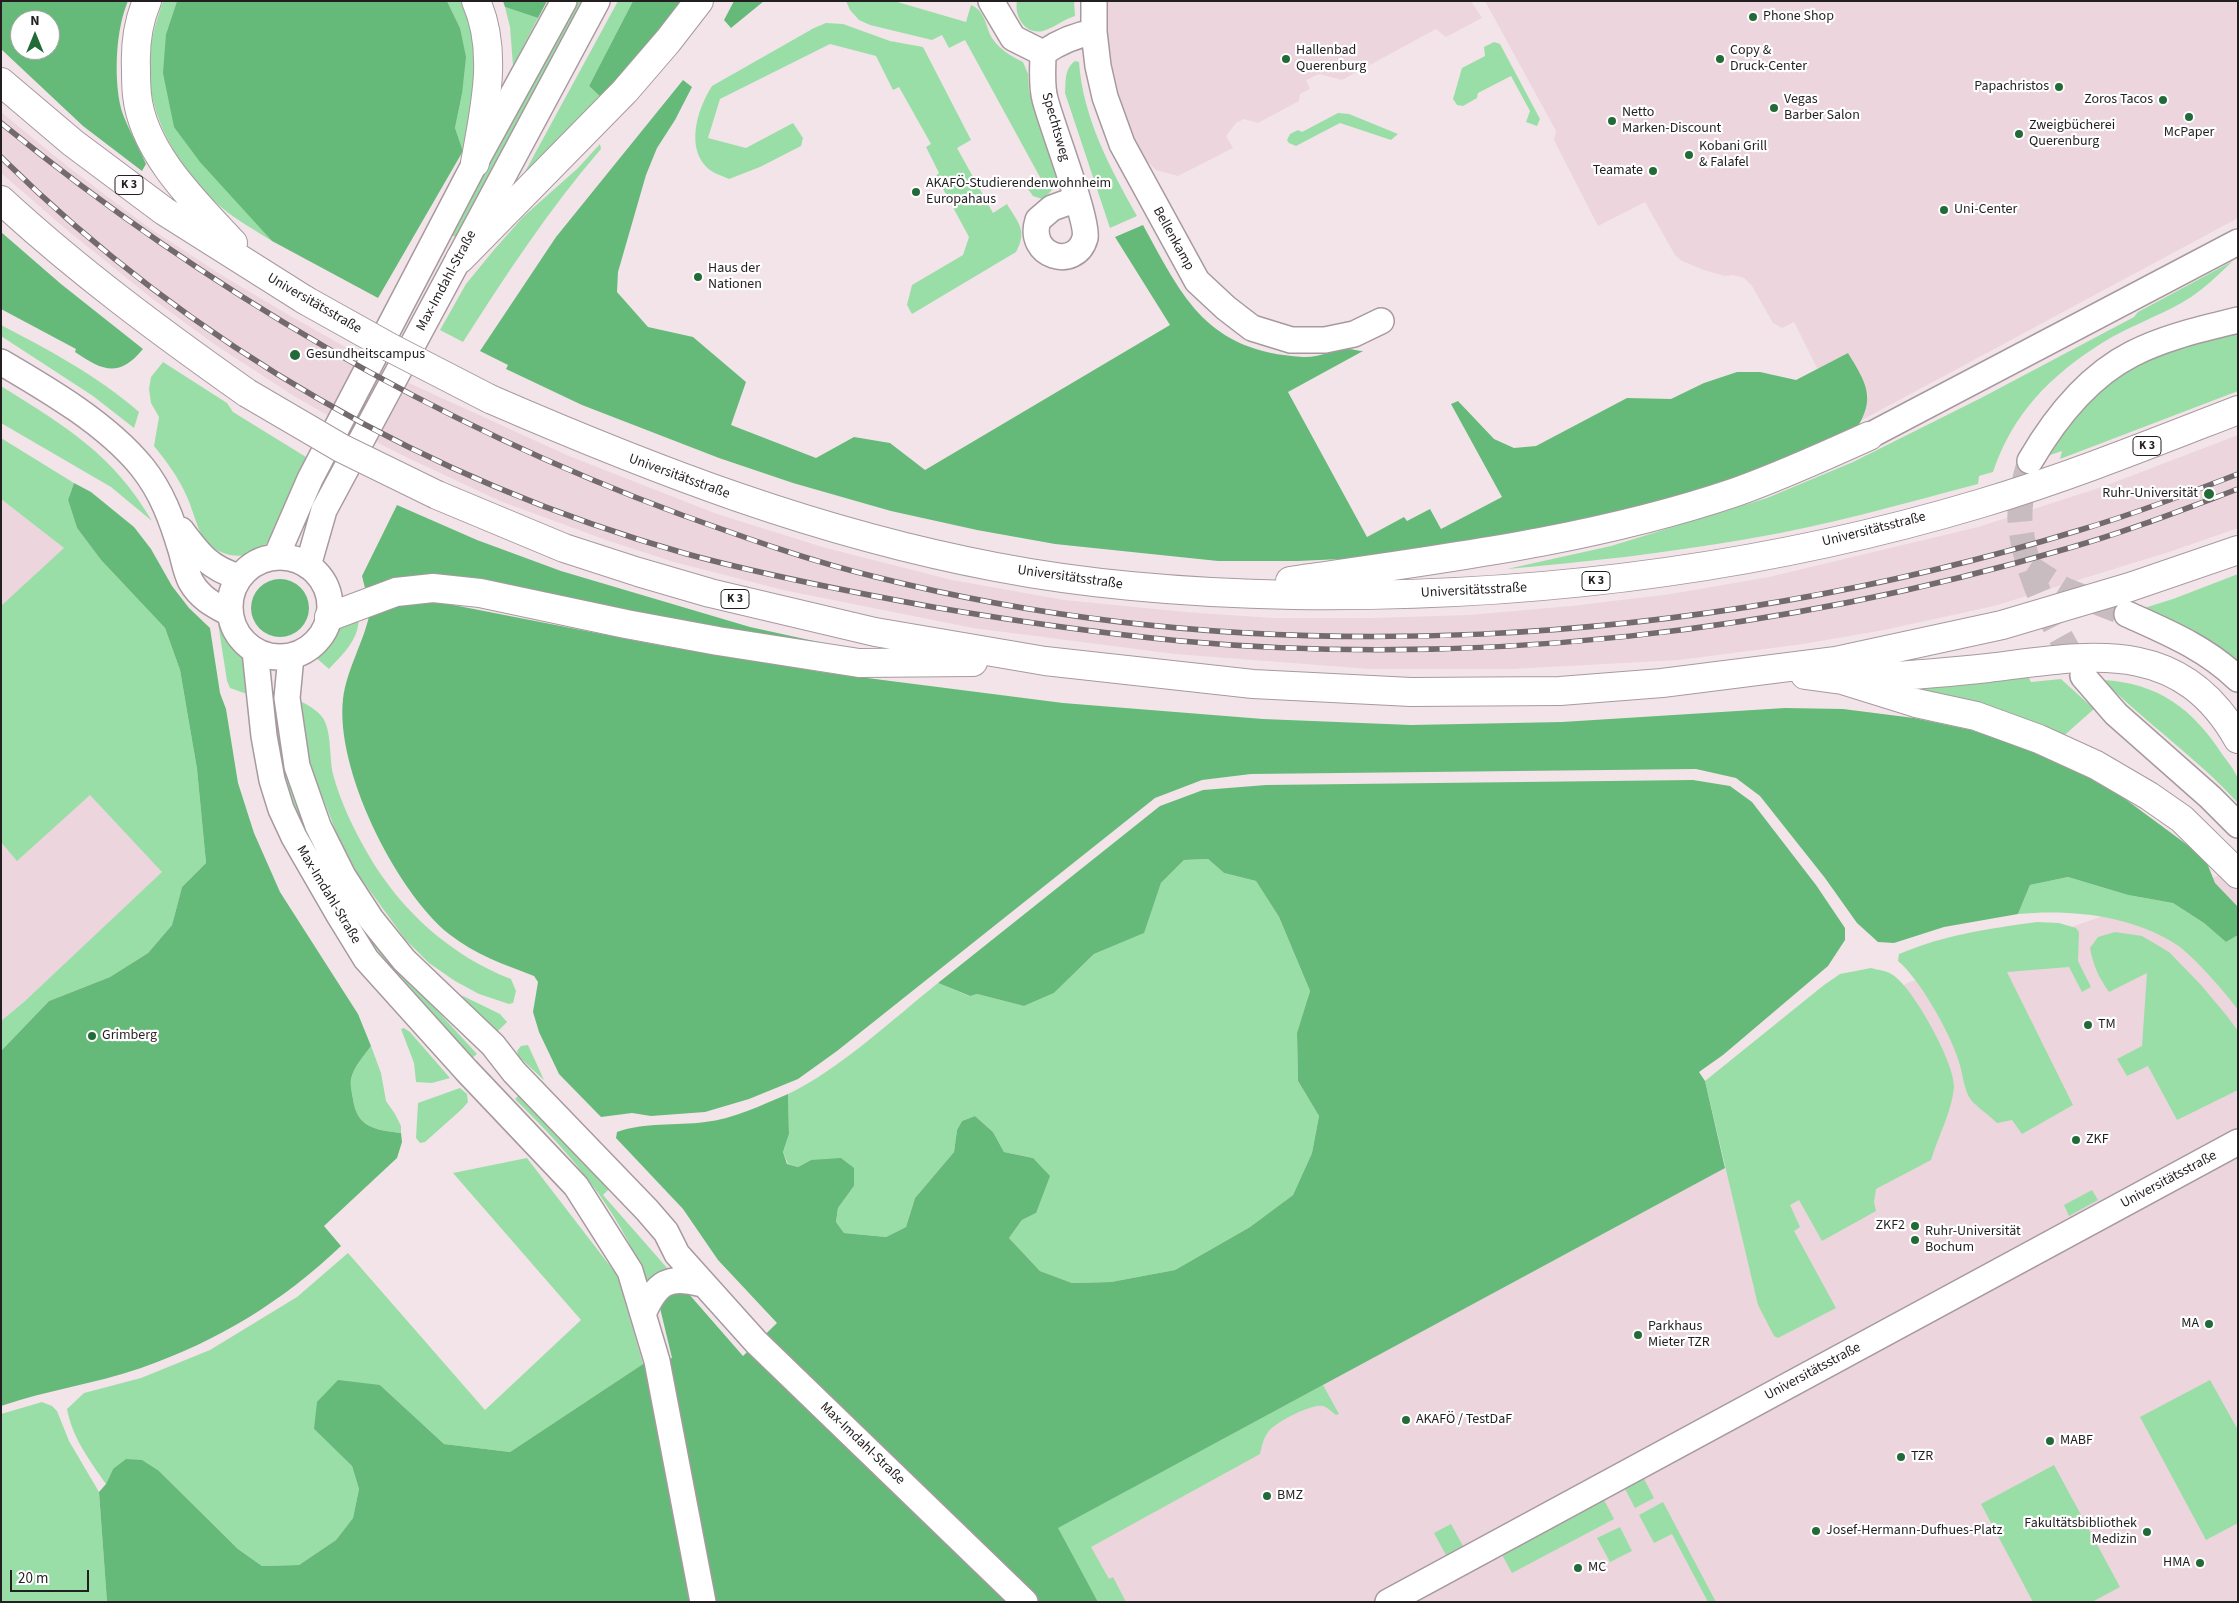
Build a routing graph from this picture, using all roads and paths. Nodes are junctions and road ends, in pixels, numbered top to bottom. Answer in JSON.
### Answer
{"nodes":[{"id":1,"x":147,"y":1,"type":"edge"},
{"id":2,"x":476,"y":1,"type":"edge"},
{"id":3,"x":564,"y":1,"type":"edge"},
{"id":4,"x":597,"y":1,"type":"edge"},
{"id":5,"x":698,"y":1,"type":"edge"},
{"id":6,"x":991,"y":1,"type":"edge"},
{"id":7,"x":1094,"y":1,"type":"edge"},
{"id":8,"x":1094,"y":32,"type":"junction"},
{"id":9,"x":1043,"y":53,"type":"junction"},
{"id":10,"x":1,"y":82,"type":"edge"},
{"id":11,"x":475,"y":163,"type":"junction"},
{"id":12,"x":1077,"y":199,"type":"dead end"},
{"id":13,"x":1,"y":200,"type":"edge"},
{"id":14,"x":2238,"y":242,"type":"edge"},
{"id":15,"x":460,"y":258,"type":"junction"},
{"id":16,"x":265,"y":276,"type":"junction"},
{"id":17,"x":2238,"y":320,"type":"edge"},
{"id":18,"x":1381,"y":321,"type":"dead end"},
{"id":19,"x":1,"y":362,"type":"edge"},
{"id":20,"x":2238,"y":410,"type":"edge"},
{"id":21,"x":1869,"y":436,"type":"joint"},
{"id":22,"x":2030,"y":461,"type":"tunnel mouth"},
{"id":23,"x":171,"y":516,"type":"junction"},
{"id":24,"x":2238,"y":550,"type":"edge"},
{"id":25,"x":276,"y":557,"type":"junction"},
{"id":26,"x":308,"y":566,"type":"junction"},
{"id":27,"x":239,"y":577,"type":"junction"},
{"id":28,"x":1207,"y":593,"type":"junction"},
{"id":29,"x":229,"y":613,"type":"junction"},
{"id":30,"x":2127,"y":614,"type":"tunnel mouth"},
{"id":31,"x":329,"y":617,"type":"junction"},
{"id":32,"x":255,"y":651,"type":"junction"},
{"id":33,"x":291,"y":656,"type":"junction"},
{"id":34,"x":1045,"y":661,"type":"junction"},
{"id":35,"x":1769,"y":670,"type":"junction"},
{"id":36,"x":2083,"y":676,"type":"tunnel mouth"},
{"id":37,"x":2238,"y":679,"type":"edge"},
{"id":38,"x":1842,"y":680,"type":"junction"},
{"id":39,"x":2238,"y":739,"type":"edge"},
{"id":40,"x":2238,"y":825,"type":"edge"},
{"id":41,"x":2238,"y":874,"type":"edge"},
{"id":42,"x":514,"y":1072,"type":"junction"},
{"id":43,"x":490,"y":1094,"type":"junction"},
{"id":44,"x":2238,"y":1142,"type":"edge"},
{"id":45,"x":702,"y":1284,"type":"junction"},
{"id":46,"x":643,"y":1314,"type":"junction"},
{"id":47,"x":703,"y":1602,"type":"edge"},
{"id":48,"x":1025,"y":1602,"type":"edge"},
{"id":49,"x":1388,"y":1602,"type":"edge"}],
"edges":[{"from":1,"to":16,"type":"highway"},
{"from":2,"to":11,"type":"highway"},
{"from":3,"to":11,"type":"street"},
{"from":4,"to":15,"type":"street","name":"Max-Imdahl-Straße"},
{"from":5,"to":15,"type":"highway"},
{"from":6,"to":9,"type":"street"},
{"from":7,"to":8,"type":"street","name":"Bellenkamp"},
{"from":8,"to":9,"type":"street"},
{"from":8,"to":18,"type":"street","name":"Bellenkamp"},
{"from":9,"to":12,"type":"street","name":"Spechtsweg"},
{"from":10,"to":16,"type":"highway","name":"Universitätsstraße","number":"K 3"},
{"from":11,"to":25,"type":"street"},
{"from":13,"to":34,"type":"highway","number":"K 3","bridge":true},
{"from":14,"to":21,"type":"street"},
{"from":15,"to":26,"type":"street","name":"Max-Imdahl-Straße"},
{"from":16,"to":28,"type":"highway","name":"Universitätsstraße","number":"K 3","bridge":true},
{"from":17,"to":22,"type":"street"},
{"from":19,"to":23,"type":"street"},
{"from":20,"to":28,"type":"highway","name":"Universitätsstraße","number":"K 3"},
{"from":21,"to":28,"type":"highway"},
{"from":23,"to":27,"type":"street"},
{"from":23,"to":29,"type":"street"},
{"from":24,"to":35,"type":"highway","number":"K 3"},
{"from":25,"to":26,"type":"street"},
{"from":25,"to":27,"type":"street"},
{"from":26,"to":31,"type":"street"},
{"from":27,"to":29,"type":"street"},
{"from":29,"to":32,"type":"street"},
{"from":30,"to":37,"type":"street"},
{"from":31,"to":33,"type":"street"},
{"from":31,"to":34,"type":"highway"},
{"from":32,"to":33,"type":"street"},
{"from":32,"to":43,"type":"street","name":"Max-Imdahl-Straße"},
{"from":33,"to":42,"type":"street","name":"Max-Imdahl-Straße"},
{"from":34,"to":35,"type":"highway","number":"K 3"},
{"from":35,"to":38,"type":"highway"},
{"from":36,"to":40,"type":"street"},
{"from":38,"to":39,"type":"highway"},
{"from":38,"to":41,"type":"highway"},
{"from":42,"to":43,"type":"street"},
{"from":42,"to":45,"type":"street","name":"Max-Imdahl-Straße"},
{"from":43,"to":46,"type":"street","name":"Max-Imdahl-Straße"},
{"from":44,"to":49,"type":"street","name":"Universitätsstraße"},
{"from":45,"to":46,"type":"street"},
{"from":45,"to":48,"type":"street","name":"Max-Imdahl-Straße"},
{"from":46,"to":47,"type":"street","name":"Max-Imdahl-Straße"}]}
